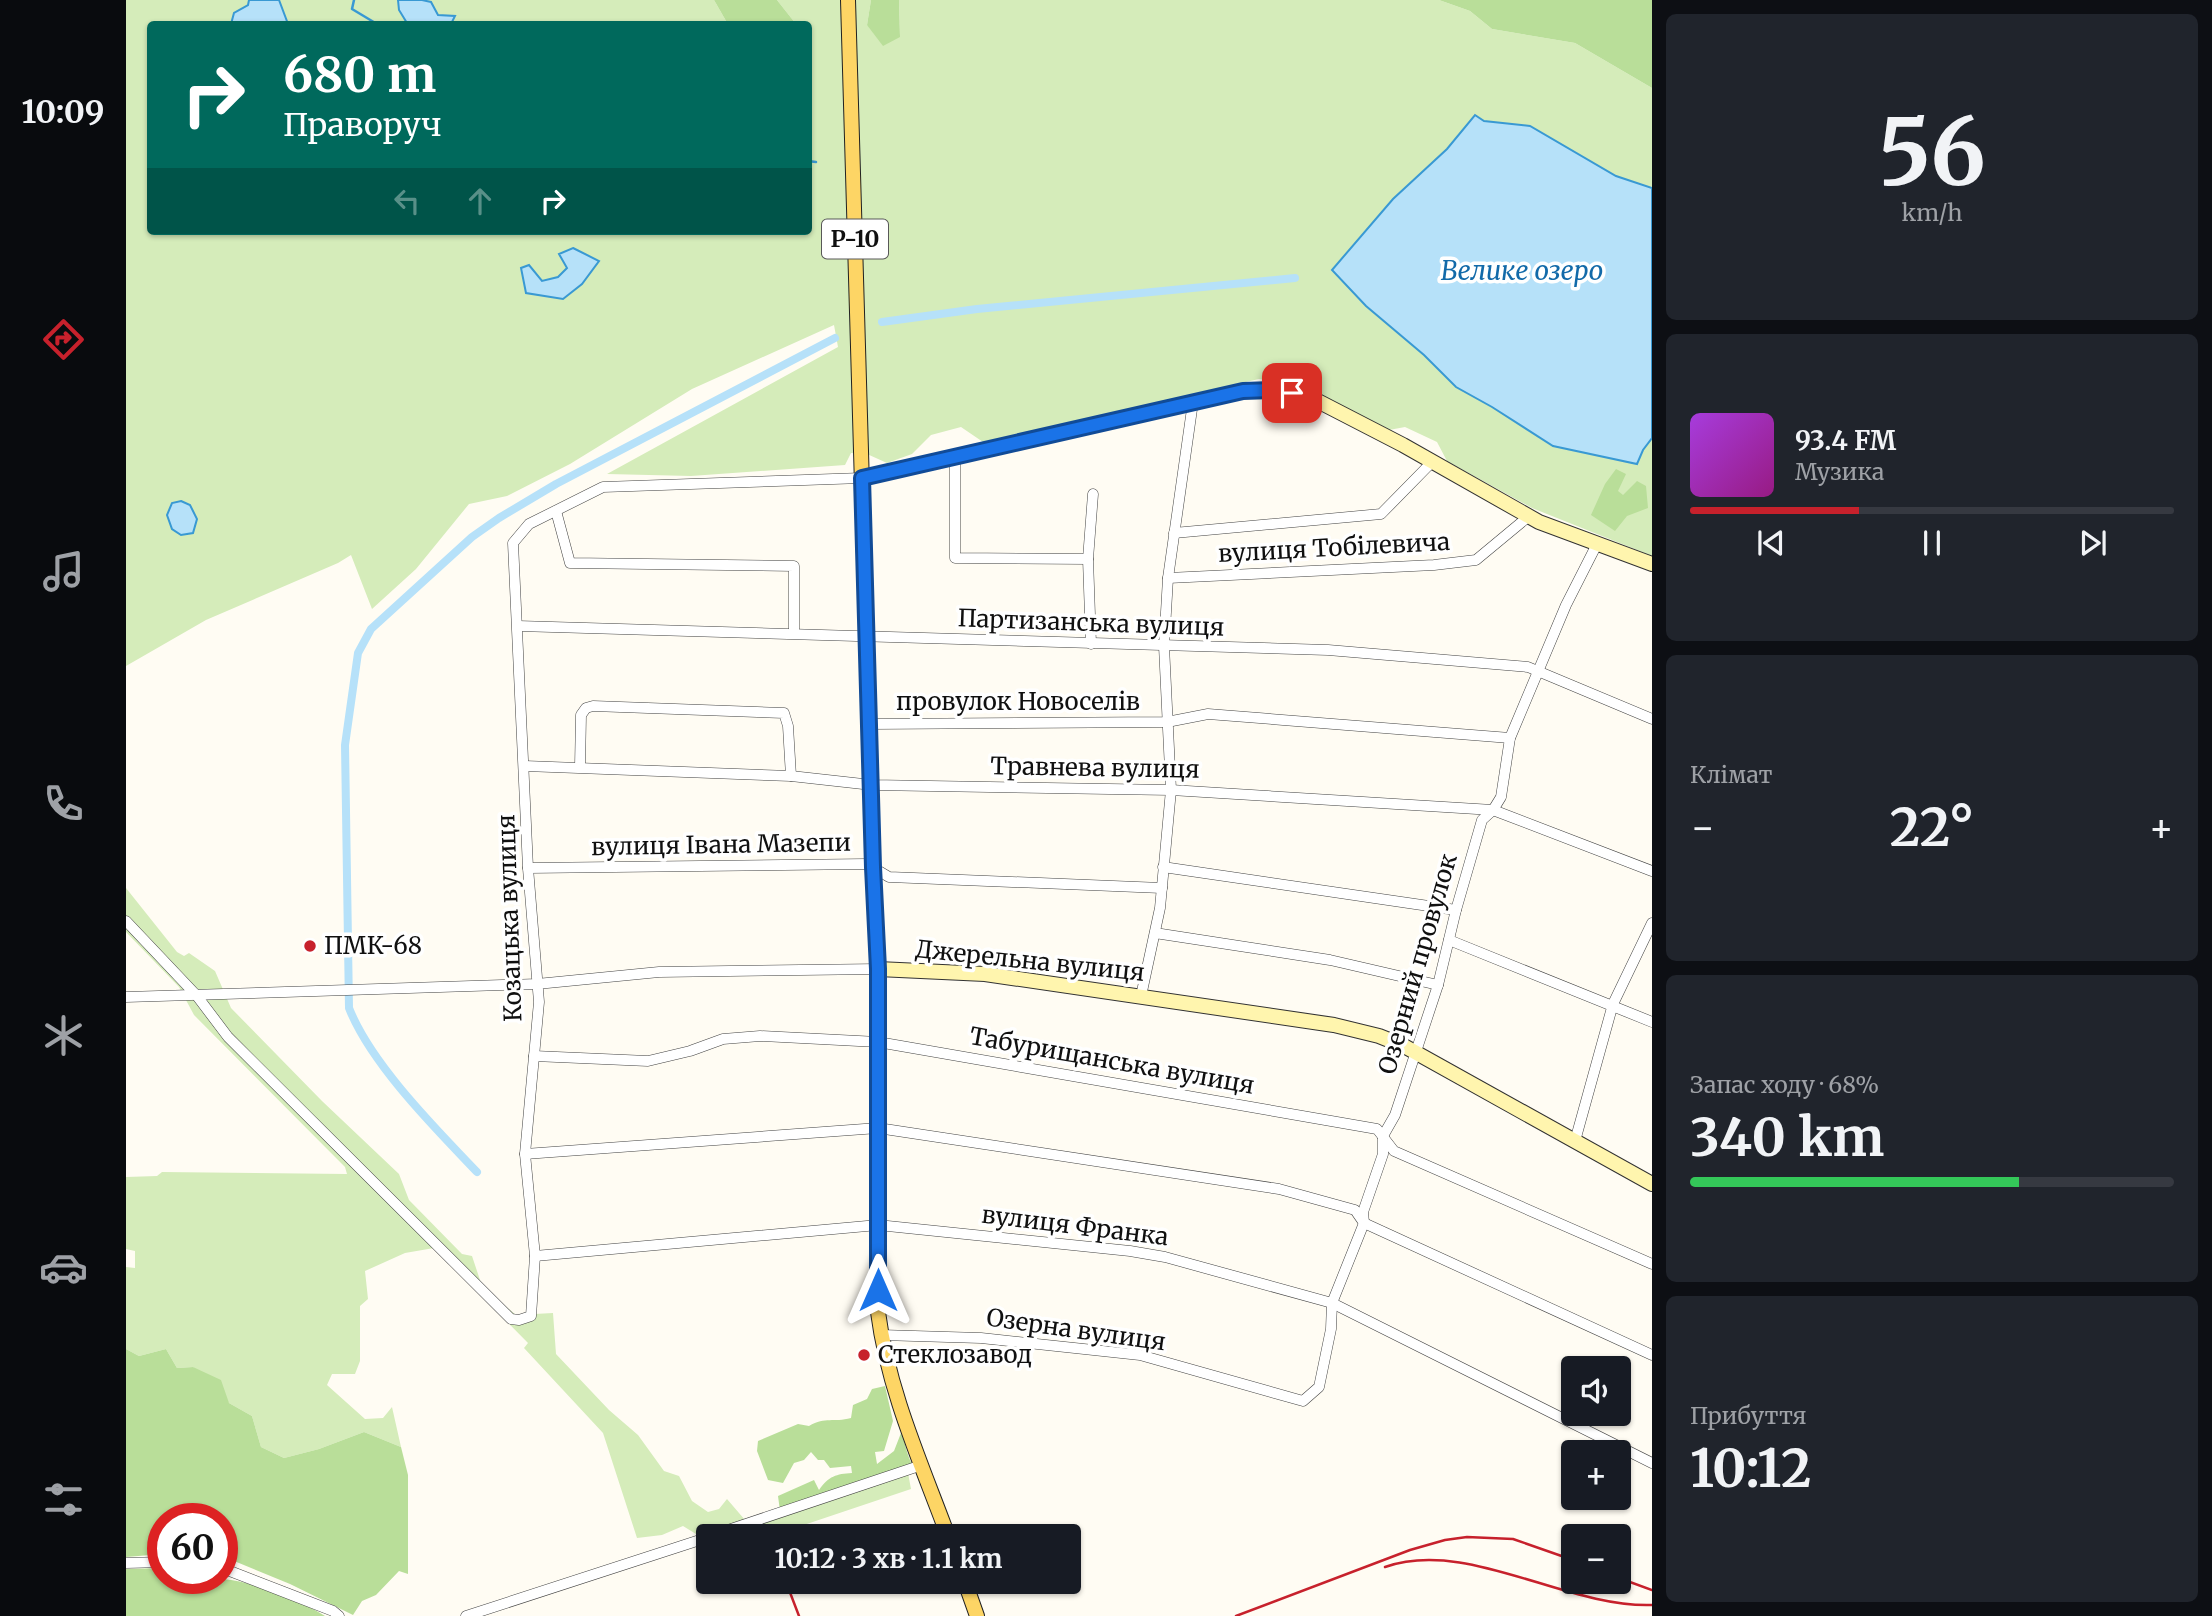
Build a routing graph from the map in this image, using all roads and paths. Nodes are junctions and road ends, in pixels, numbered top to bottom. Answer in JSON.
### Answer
{"nodes":[{"id":1,"x":848,"y":0,"type":"edge"},
{"id":2,"x":1193,"y":402,"type":"junction"},
{"id":3,"x":955,"y":457,"type":"junction"},
{"id":4,"x":1433,"y":461,"type":"junction"},
{"id":5,"x":862,"y":478,"type":"junction"},
{"id":6,"x":1093,"y":494,"type":"dead end"},
{"id":7,"x":556,"y":511,"type":"junction"},
{"id":8,"x":1528,"y":516,"type":"junction"},
{"id":9,"x":1174,"y":533,"type":"junction"},
{"id":10,"x":1597,"y":544,"type":"junction"},
{"id":11,"x":1088,"y":559,"type":"junction"},
{"id":12,"x":1652,"y":564,"type":"edge"},
{"id":13,"x":1168,"y":578,"type":"junction"},
{"id":14,"x":518,"y":626,"type":"junction"},
{"id":15,"x":794,"y":633,"type":"junction"},
{"id":16,"x":867,"y":638,"type":"junction"},
{"id":17,"x":1091,"y":644,"type":"junction"},
{"id":18,"x":1164,"y":646,"type":"junction"},
{"id":19,"x":1538,"y":669,"type":"junction"},
{"id":20,"x":1652,"y":719,"type":"edge"},
{"id":21,"x":1167,"y":722,"type":"junction"},
{"id":22,"x":870,"y":724,"type":"junction"},
{"id":23,"x":1510,"y":738,"type":"junction"},
{"id":24,"x":525,"y":766,"type":"junction"},
{"id":25,"x":580,"y":767,"type":"junction"},
{"id":26,"x":791,"y":776,"type":"junction"},
{"id":27,"x":872,"y":785,"type":"junction"},
{"id":28,"x":1171,"y":790,"type":"junction"},
{"id":29,"x":1493,"y":810,"type":"junction"},
{"id":30,"x":873,"y":867,"type":"junction"},
{"id":31,"x":1163,"y":867,"type":"junction"},
{"id":32,"x":528,"y":868,"type":"junction"},
{"id":33,"x":1652,"y":871,"type":"edge"},
{"id":34,"x":1162,"y":888,"type":"junction"},
{"id":35,"x":1456,"y":910,"type":"junction"},
{"id":36,"x":126,"y":921,"type":"edge"},
{"id":37,"x":1652,"y":923,"type":"edge"},
{"id":38,"x":1155,"y":933,"type":"junction"},
{"id":39,"x":1449,"y":940,"type":"junction"},
{"id":40,"x":878,"y":969,"type":"junction"},
{"id":41,"x":537,"y":984,"type":"junction"},
{"id":42,"x":1438,"y":985,"type":"junction"},
{"id":43,"x":197,"y":996,"type":"junction"},
{"id":44,"x":1141,"y":996,"type":"junction"},
{"id":45,"x":126,"y":997,"type":"edge"},
{"id":46,"x":1613,"y":1004,"type":"junction"},
{"id":47,"x":1652,"y":1022,"type":"edge"},
{"id":48,"x":878,"y":1042,"type":"junction"},
{"id":49,"x":1416,"y":1053,"type":"junction"},
{"id":50,"x":534,"y":1056,"type":"junction"},
{"id":51,"x":878,"y":1128,"type":"junction"},
{"id":52,"x":1383,"y":1136,"type":"junction"},
{"id":53,"x":1575,"y":1141,"type":"junction"},
{"id":54,"x":525,"y":1154,"type":"junction"},
{"id":55,"x":1652,"y":1184,"type":"edge"},
{"id":56,"x":1364,"y":1223,"type":"junction"},
{"id":57,"x":878,"y":1225,"type":"junction"},
{"id":58,"x":535,"y":1256,"type":"junction"},
{"id":59,"x":1652,"y":1264,"type":"edge"},
{"id":60,"x":1332,"y":1303,"type":"junction"},
{"id":61,"x":881,"y":1335,"type":"junction"},
{"id":62,"x":1652,"y":1355,"type":"edge"},
{"id":63,"x":1303,"y":1401,"type":"joint"},
{"id":64,"x":1652,"y":1463,"type":"edge"},
{"id":65,"x":922,"y":1465,"type":"junction"},
{"id":66,"x":747,"y":1524,"type":"edge"},
{"id":67,"x":944,"y":1524,"type":"edge"},
{"id":68,"x":696,"y":1541,"type":"edge"},
{"id":69,"x":147,"y":1562,"type":"edge"},
{"id":70,"x":126,"y":1563,"type":"edge"},
{"id":71,"x":238,"y":1574,"type":"edge"},
{"id":72,"x":969,"y":1594,"type":"edge"},
{"id":73,"x":338,"y":1616,"type":"edge"},
{"id":74,"x":466,"y":1616,"type":"edge"},
{"id":75,"x":977,"y":1616,"type":"edge"}],
"edges":[{"from":1,"to":5,"type":"main road","number":"Р-10"},
{"from":2,"to":3,"type":"main road"},
{"from":2,"to":4,"type":"main road"},
{"from":2,"to":9,"type":"street"},
{"from":3,"to":5,"type":"main road"},
{"from":3,"to":11,"type":"street"},
{"from":4,"to":8,"type":"main road"},
{"from":4,"to":9,"type":"street"},
{"from":5,"to":7,"type":"street"},
{"from":5,"to":16,"type":"main road","number":"Р-10"},
{"from":6,"to":11,"type":"street"},
{"from":7,"to":14,"type":"street","name":"Козацька вулиця"},
{"from":7,"to":15,"type":"street"},
{"from":8,"to":10,"type":"main road"},
{"from":8,"to":13,"type":"street","name":"вулиця Тобілевича"},
{"from":9,"to":13,"type":"street"},
{"from":10,"to":12,"type":"main road"},
{"from":10,"to":19,"type":"street","name":"Озерний провулок"},
{"from":11,"to":17,"type":"street"},
{"from":13,"to":18,"type":"street"},
{"from":14,"to":15,"type":"street","name":"Партизанська вулиця"},
{"from":14,"to":24,"type":"street","name":"Козацька вулиця"},
{"from":15,"to":16,"type":"street","name":"Партизанська вулиця"},
{"from":16,"to":17,"type":"street","name":"Партизанська вулиця"},
{"from":16,"to":22,"type":"main road","number":"Р-10"},
{"from":17,"to":18,"type":"street","name":"Партизанська вулиця"},
{"from":18,"to":19,"type":"street","name":"Партизанська вулиця"},
{"from":18,"to":21,"type":"street"},
{"from":19,"to":20,"type":"street","name":"Партизанська вулиця"},
{"from":19,"to":23,"type":"street","name":"Озерний провулок"},
{"from":21,"to":22,"type":"street","name":"провулок Новоселів"},
{"from":21,"to":23,"type":"street","name":"провулок Новоселів"},
{"from":21,"to":28,"type":"street"},
{"from":22,"to":27,"type":"main road","number":"Р-10"},
{"from":23,"to":29,"type":"street","name":"Озерний провулок"},
{"from":24,"to":25,"type":"street","name":"Травнева вулиця"},
{"from":24,"to":32,"type":"street","name":"Козацька вулиця"},
{"from":25,"to":26,"type":"street","name":"Травнева вулиця"},
{"from":25,"to":26,"type":"street"},
{"from":26,"to":27,"type":"street","name":"Травнева вулиця"},
{"from":27,"to":28,"type":"street","name":"Травнева вулиця"},
{"from":27,"to":30,"type":"main road","number":"Р-10"},
{"from":28,"to":29,"type":"street","name":"Травнева вулиця"},
{"from":28,"to":31,"type":"street"},
{"from":29,"to":33,"type":"street","name":"Травнева вулиця"},
{"from":29,"to":35,"type":"street","name":"Озерний провулок"},
{"from":30,"to":32,"type":"street","name":"вулиця Івана Мазепи"},
{"from":30,"to":34,"type":"street","name":"вулиця Івана Мазепи"},
{"from":30,"to":40,"type":"main road","number":"Р-10"},
{"from":31,"to":34,"type":"street"},
{"from":31,"to":35,"type":"street"},
{"from":32,"to":41,"type":"street","name":"Козацька вулиця"},
{"from":34,"to":38,"type":"street"},
{"from":35,"to":39,"type":"street","name":"Озерний провулок"},
{"from":36,"to":43,"type":"street"},
{"from":37,"to":46,"type":"street"},
{"from":38,"to":42,"type":"street"},
{"from":38,"to":44,"type":"street"},
{"from":39,"to":42,"type":"street","name":"Озерний провулок"},
{"from":39,"to":46,"type":"street"},
{"from":40,"to":41,"type":"street","name":"Джерельна вулиця"},
{"from":40,"to":44,"type":"main road","name":"Джерельна вулиця"},
{"from":40,"to":48,"type":"main road","number":"Р-10"},
{"from":41,"to":43,"type":"street","name":"Джерельна вулиця"},
{"from":41,"to":50,"type":"street","name":"Козацька вулиця"},
{"from":42,"to":49,"type":"street","name":"Озерний провулок"},
{"from":43,"to":45,"type":"street"},
{"from":43,"to":58,"type":"street","name":"Козацька вулиця"},
{"from":44,"to":49,"type":"main road","name":"Джерельна вулиця"},
{"from":46,"to":47,"type":"street"},
{"from":46,"to":53,"type":"street"},
{"from":48,"to":50,"type":"street","name":"Табурищанська вулиця"},
{"from":48,"to":51,"type":"main road","number":"Р-10"},
{"from":48,"to":52,"type":"street","name":"Табурищанська вулиця"},
{"from":49,"to":52,"type":"street","name":"Озерний провулок"},
{"from":49,"to":53,"type":"main road","name":"Джерельна вулиця"},
{"from":50,"to":54,"type":"street","name":"Козацька вулиця"},
{"from":51,"to":54,"type":"street"},
{"from":51,"to":56,"type":"street"},
{"from":51,"to":57,"type":"main road","number":"Р-10"},
{"from":52,"to":56,"type":"street","name":"Озерний провулок"},
{"from":52,"to":59,"type":"street","name":"Табурищанська вулиця"},
{"from":53,"to":55,"type":"main road","name":"Джерельна вулиця"},
{"from":54,"to":58,"type":"street","name":"Козацька вулиця"},
{"from":56,"to":60,"type":"street","name":"Озерний провулок"},
{"from":56,"to":62,"type":"street"},
{"from":57,"to":58,"type":"street","name":"вулиця Франка"},
{"from":57,"to":60,"type":"street","name":"вулиця Франка"},
{"from":57,"to":61,"type":"main road","number":"Р-10"},
{"from":60,"to":63,"type":"street","name":"Озерний провулок"},
{"from":60,"to":64,"type":"street","name":"вулиця Франка"},
{"from":61,"to":63,"type":"street","name":"Озерна вулиця"},
{"from":61,"to":65,"type":"main road","number":"Р-10"},
{"from":65,"to":66,"type":"street"},
{"from":65,"to":67,"type":"main road","number":"Р-10"},
{"from":68,"to":74,"type":"street"},
{"from":69,"to":70,"type":"street"},
{"from":71,"to":73,"type":"street"},
{"from":72,"to":75,"type":"main road"}]}
